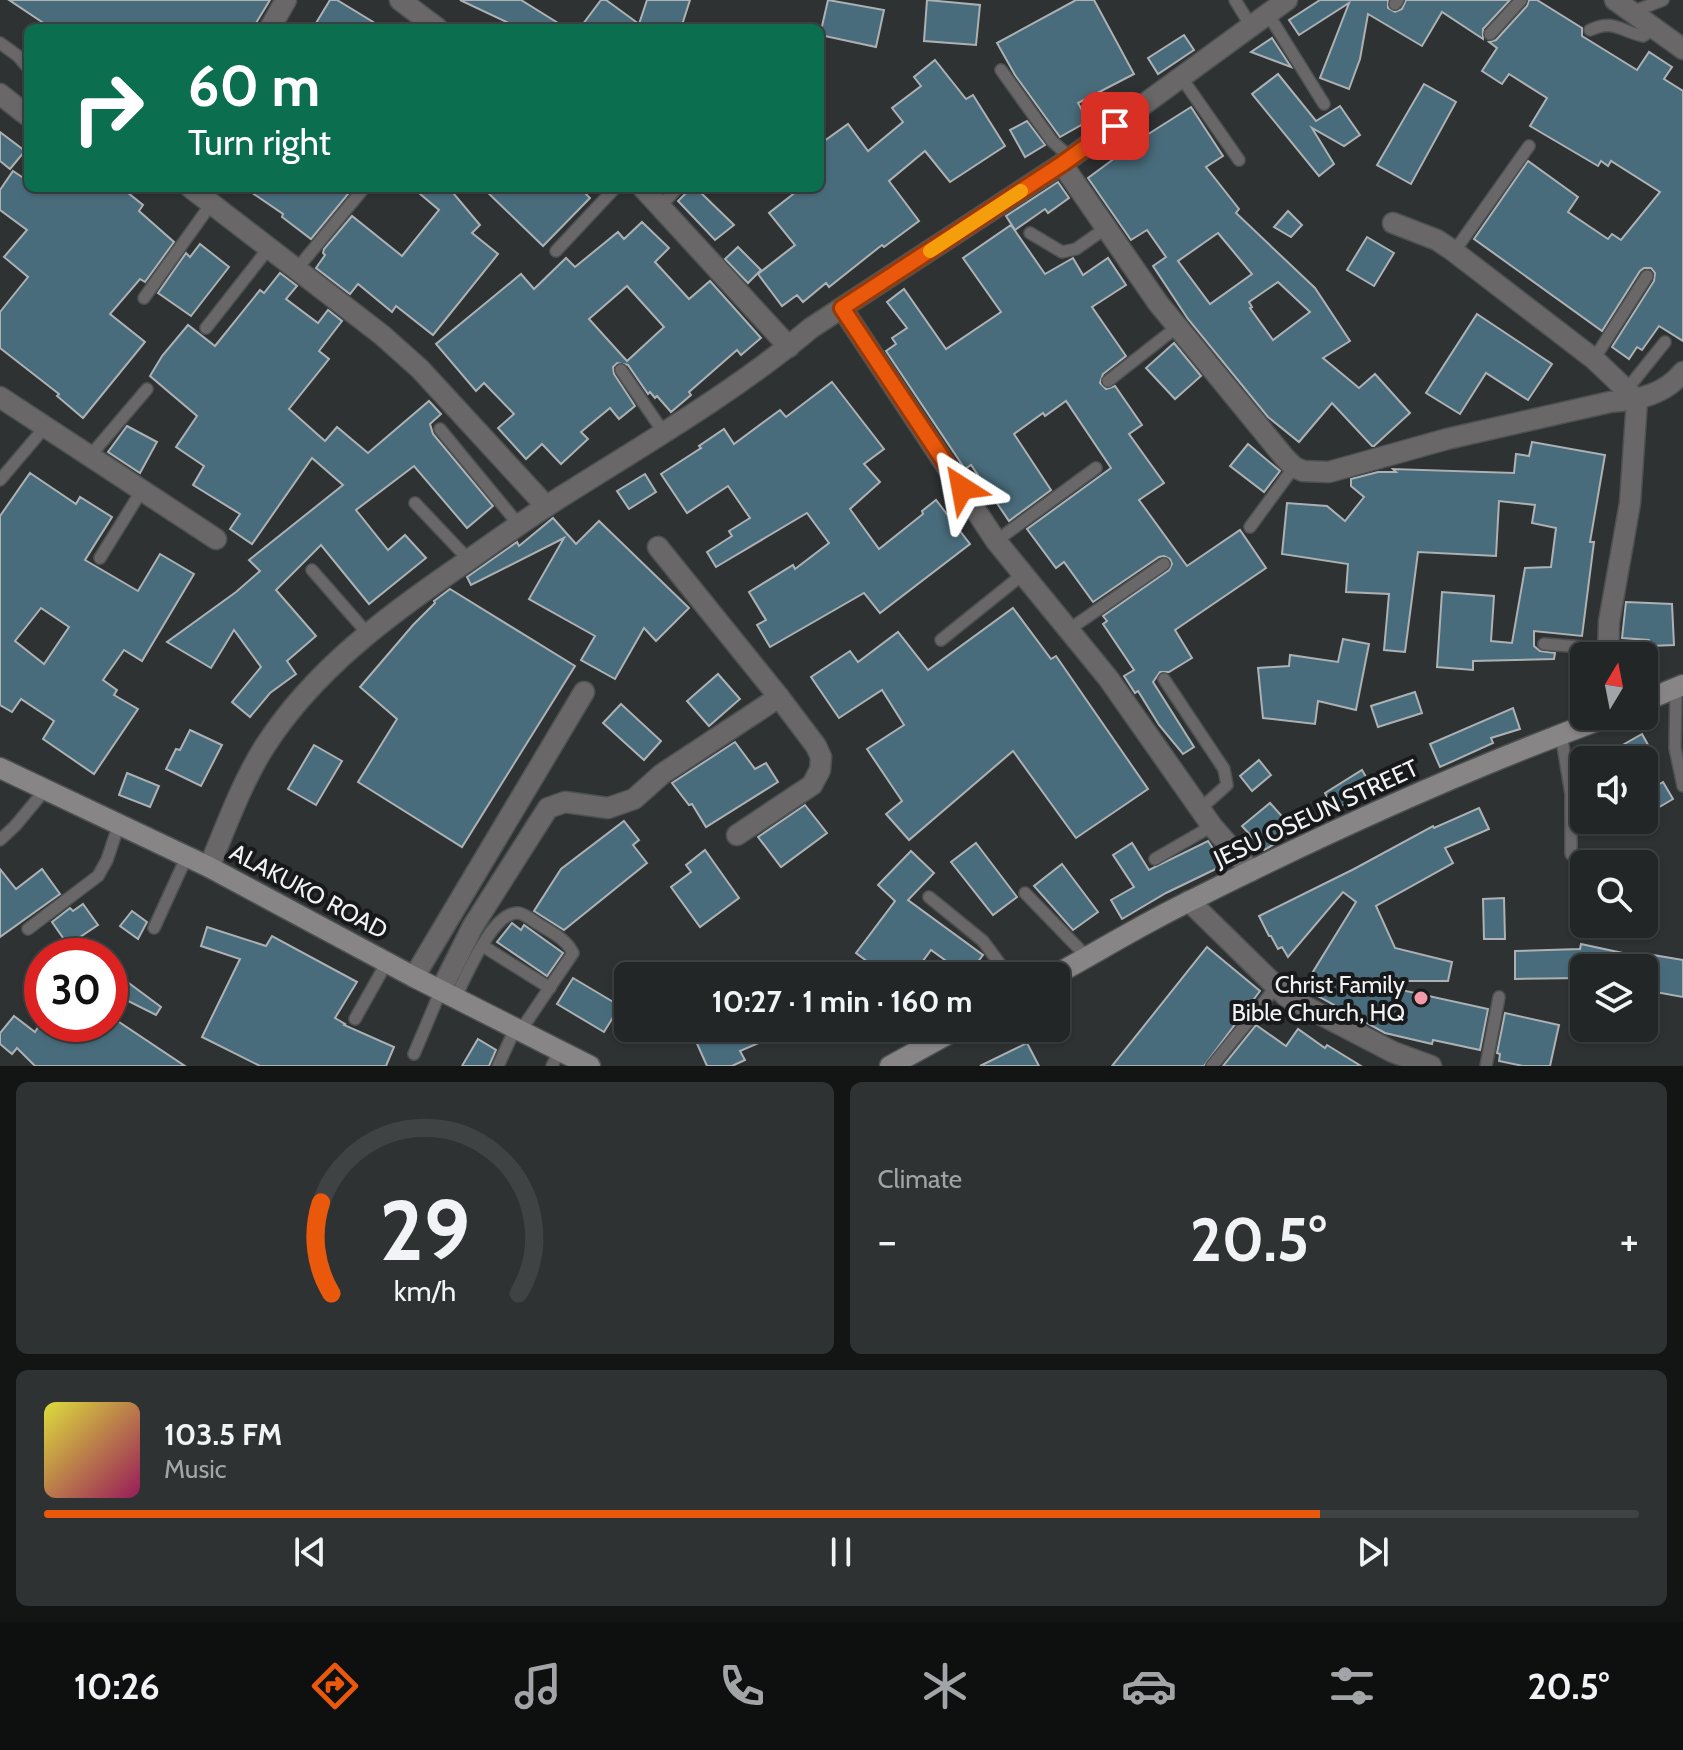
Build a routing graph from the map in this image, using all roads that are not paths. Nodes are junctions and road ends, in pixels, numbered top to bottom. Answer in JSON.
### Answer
{"nodes":[{"id":1,"x":286,"y":0,"type":"edge"},
{"id":2,"x":400,"y":0,"type":"edge"},
{"id":3,"x":1235,"y":0,"type":"edge"},
{"id":4,"x":1287,"y":0,"type":"edge"},
{"id":5,"x":1521,"y":0,"type":"edge"},
{"id":6,"x":1663,"y":0,"type":"edge"},
{"id":7,"x":1624,"y":6,"type":"edge"},
{"id":8,"x":1260,"y":20,"type":"junction"},
{"id":9,"x":272,"y":24,"type":"edge"},
{"id":10,"x":432,"y":24,"type":"edge"},
{"id":11,"x":1654,"y":28,"type":"junction"},
{"id":12,"x":1590,"y":30,"type":"dead end"},
{"id":13,"x":1490,"y":34,"type":"dead end"},
{"id":14,"x":0,"y":43,"type":"edge"},
{"id":15,"x":1683,"y":49,"type":"edge"},
{"id":16,"x":24,"y":63,"type":"edge"},
{"id":17,"x":1001,"y":70,"type":"dead end"},
{"id":18,"x":1181,"y":77,"type":"junction"},
{"id":19,"x":0,"y":94,"type":"edge"},
{"id":20,"x":1324,"y":104,"type":"dead end"},
{"id":21,"x":24,"y":113,"type":"edge"},
{"id":22,"x":1529,"y":146,"type":"dead end"},
{"id":23,"x":1239,"y":160,"type":"dead end"},
{"id":24,"x":1066,"y":161,"type":"junction"},
{"id":25,"x":196,"y":192,"type":"edge"},
{"id":26,"x":361,"y":192,"type":"edge"},
{"id":27,"x":611,"y":192,"type":"edge"},
{"id":28,"x":647,"y":192,"type":"edge"},
{"id":29,"x":673,"y":192,"type":"edge"},
{"id":30,"x":211,"y":204,"type":"junction"},
{"id":31,"x":660,"y":207,"type":"junction"},
{"id":32,"x":1393,"y":223,"type":"dead end"},
{"id":33,"x":1106,"y":228,"type":"junction"},
{"id":34,"x":1030,"y":233,"type":"dead end"},
{"id":35,"x":268,"y":249,"type":"junction"},
{"id":36,"x":1452,"y":250,"type":"junction"},
{"id":37,"x":556,"y":251,"type":"dead end"},
{"id":38,"x":296,"y":270,"type":"junction"},
{"id":39,"x":1647,"y":276,"type":"dead end"},
{"id":40,"x":144,"y":298,"type":"dead end"},
{"id":41,"x":842,"y":308,"type":"junction"},
{"id":42,"x":1177,"y":327,"type":"junction"},
{"id":43,"x":206,"y":328,"type":"dead end"},
{"id":44,"x":1665,"y":342,"type":"dead end"},
{"id":45,"x":789,"y":347,"type":"junction"},
{"id":46,"x":1594,"y":359,"type":"junction"},
{"id":47,"x":621,"y":370,"type":"dead end"},
{"id":48,"x":1683,"y":372,"type":"edge"},
{"id":49,"x":1108,"y":381,"type":"dead end"},
{"id":50,"x":147,"y":389,"type":"dead end"},
{"id":51,"x":1632,"y":394,"type":"junction"},
{"id":52,"x":0,"y":397,"type":"edge"},
{"id":53,"x":45,"y":427,"type":"junction"},
{"id":54,"x":440,"y":429,"type":"dead end"},
{"id":55,"x":664,"y":433,"type":"junction"},
{"id":56,"x":90,"y":456,"type":"junction"},
{"id":57,"x":1294,"y":467,"type":"junction"},
{"id":58,"x":1096,"y":468,"type":"dead end"},
{"id":59,"x":0,"y":480,"type":"edge"},
{"id":60,"x":142,"y":490,"type":"junction"},
{"id":61,"x":415,"y":503,"type":"dead end"},
{"id":62,"x":546,"y":506,"type":"junction"},
{"id":63,"x":519,"y":525,"type":"junction"},
{"id":64,"x":1250,"y":527,"type":"dead end"},
{"id":65,"x":216,"y":539,"type":"dead end"},
{"id":66,"x":996,"y":541,"type":"junction"},
{"id":67,"x":658,"y":547,"type":"dead end"},
{"id":68,"x":100,"y":558,"type":"dead end"},
{"id":69,"x":469,"y":560,"type":"junction"},
{"id":70,"x":1164,"y":564,"type":"dead end"},
{"id":71,"x":312,"y":570,"type":"dead end"},
{"id":72,"x":1022,"y":575,"type":"junction"},
{"id":73,"x":1066,"y":626,"type":"junction"},
{"id":74,"x":368,"y":634,"type":"junction"},
{"id":75,"x":941,"y":640,"type":"dead end"},
{"id":76,"x":1608,"y":642,"type":"edge"},
{"id":77,"x":1544,"y":644,"type":"dead end"},
{"id":78,"x":1570,"y":647,"type":"edge"},
{"id":79,"x":1164,"y":679,"type":"dead end"},
{"id":80,"x":1679,"y":687,"type":"edge"},
{"id":81,"x":584,"y":692,"type":"dead end"},
{"id":82,"x":1658,"y":695,"type":"edge"},
{"id":83,"x":779,"y":697,"type":"junction"},
{"id":84,"x":1572,"y":730,"type":"edge"},
{"id":85,"x":1561,"y":734,"type":"junction"},
{"id":86,"x":0,"y":768,"type":"edge"},
{"id":87,"x":1683,"y":786,"type":"edge"},
{"id":88,"x":45,"y":790,"type":"junction"},
{"id":89,"x":1200,"y":809,"type":"junction"},
{"id":90,"x":119,"y":824,"type":"junction"},
{"id":91,"x":1212,"y":826,"type":"junction"},
{"id":92,"x":737,"y":835,"type":"dead end"},
{"id":93,"x":0,"y":840,"type":"edge"},
{"id":94,"x":1571,"y":850,"type":"edge"},
{"id":95,"x":187,"y":856,"type":"junction"},
{"id":96,"x":1155,"y":859,"type":"dead end"},
{"id":97,"x":209,"y":867,"type":"junction"},
{"id":98,"x":1251,"y":871,"type":"junction"},
{"id":99,"x":1025,"y":893,"type":"dead end"},
{"id":100,"x":929,"y":897,"type":"dead end"},
{"id":101,"x":1189,"y":901,"type":"junction"},
{"id":102,"x":154,"y":928,"type":"dead end"},
{"id":103,"x":28,"y":929,"type":"dead end"},
{"id":104,"x":483,"y":946,"type":"junction"},
{"id":105,"x":1087,"y":957,"type":"junction"},
{"id":106,"x":387,"y":962,"type":"junction"},
{"id":107,"x":999,"y":962,"type":"edge"},
{"id":108,"x":1070,"y":966,"type":"edge"},
{"id":109,"x":414,"y":977,"type":"junction"},
{"id":110,"x":1276,"y":987,"type":"junction"},
{"id":111,"x":550,"y":988,"type":"junction"},
{"id":112,"x":449,"y":993,"type":"junction"},
{"id":113,"x":1499,"y":997,"type":"dead end"},
{"id":114,"x":355,"y":1019,"type":"dead end"},
{"id":115,"x":519,"y":1029,"type":"junction"},
{"id":116,"x":934,"y":1042,"type":"edge"},
{"id":117,"x":414,"y":1054,"type":"dead end"},
{"id":118,"x":556,"y":1058,"type":"edge"},
{"id":119,"x":1421,"y":1064,"type":"edge"},
{"id":120,"x":498,"y":1066,"type":"edge"},
{"id":121,"x":590,"y":1066,"type":"edge"},
{"id":122,"x":890,"y":1066,"type":"edge"},
{"id":123,"x":1212,"y":1066,"type":"edge"},
{"id":124,"x":1486,"y":1066,"type":"edge"}],
"edges":[{"from":1,"to":9,"type":"street"},
{"from":2,"to":10,"type":"street"},
{"from":3,"to":8,"type":"lane"},
{"from":4,"to":8,"type":"street"},
{"from":5,"to":13,"type":"lane"},
{"from":6,"to":7,"type":"lane"},
{"from":7,"to":11,"type":"street"},
{"from":8,"to":18,"type":"street"},
{"from":8,"to":20,"type":"lane"},
{"from":11,"to":12,"type":"lane"},
{"from":11,"to":15,"type":"street"},
{"from":14,"to":16,"type":"lane"},
{"from":17,"to":24,"type":"lane"},
{"from":18,"to":23,"type":"lane"},
{"from":18,"to":24,"type":"street"},
{"from":19,"to":21,"type":"street"},
{"from":22,"to":36,"type":"lane"},
{"from":24,"to":33,"type":"street"},
{"from":24,"to":41,"type":"street"},
{"from":25,"to":30,"type":"street"},
{"from":26,"to":38,"type":"lane"},
{"from":27,"to":37,"type":"lane"},
{"from":28,"to":31,"type":"street"},
{"from":29,"to":31,"type":"lane"},
{"from":30,"to":35,"type":"street"},
{"from":30,"to":40,"type":"lane"},
{"from":31,"to":45,"type":"street"},
{"from":32,"to":36,"type":"street"},
{"from":33,"to":34,"type":"lane"},
{"from":33,"to":42,"type":"street"},
{"from":35,"to":38,"type":"street"},
{"from":35,"to":43,"type":"lane"},
{"from":36,"to":46,"type":"street"},
{"from":38,"to":62,"type":"street"},
{"from":39,"to":46,"type":"lane"},
{"from":41,"to":45,"type":"street"},
{"from":41,"to":66,"type":"street"},
{"from":42,"to":49,"type":"lane"},
{"from":42,"to":57,"type":"street"},
{"from":44,"to":51,"type":"lane"},
{"from":45,"to":55,"type":"street"},
{"from":46,"to":51,"type":"street"},
{"from":47,"to":55,"type":"lane"},
{"from":48,"to":51,"type":"street"},
{"from":50,"to":56,"type":"lane"},
{"from":51,"to":57,"type":"street"},
{"from":51,"to":76,"type":"street"},
{"from":52,"to":53,"type":"street"},
{"from":53,"to":56,"type":"street"},
{"from":53,"to":59,"type":"lane"},
{"from":54,"to":63,"type":"lane"},
{"from":55,"to":62,"type":"street"},
{"from":56,"to":60,"type":"street"},
{"from":57,"to":64,"type":"lane"},
{"from":58,"to":66,"type":"lane"},
{"from":60,"to":65,"type":"street"},
{"from":60,"to":68,"type":"lane"},
{"from":61,"to":69,"type":"lane"},
{"from":62,"to":63,"type":"street"},
{"from":63,"to":69,"type":"street"},
{"from":66,"to":72,"type":"street"},
{"from":67,"to":83,"type":"street"},
{"from":69,"to":74,"type":"street"},
{"from":70,"to":73,"type":"lane"},
{"from":71,"to":74,"type":"lane"},
{"from":72,"to":73,"type":"street"},
{"from":72,"to":75,"type":"lane"},
{"from":73,"to":89,"type":"street"},
{"from":74,"to":97,"type":"street"},
{"from":77,"to":78,"type":"lane"},
{"from":79,"to":89,"type":"lane"},
{"from":80,"to":82,"type":"main road"},
{"from":80,"to":87,"type":"lane"},
{"from":81,"to":109,"type":"street"},
{"from":83,"to":92,"type":"street"},
{"from":83,"to":112,"type":"street"},
{"from":84,"to":85,"type":"main road","name":"JESU OSEUN STREET"},
{"from":85,"to":94,"type":"lane"},
{"from":85,"to":98,"type":"main road","name":"JESU OSEUN STREET"},
{"from":86,"to":88,"type":"main road","name":"ALAKUKO ROAD"},
{"from":88,"to":90,"type":"main road","name":"ALAKUKO ROAD"},
{"from":88,"to":93,"type":"lane"},
{"from":89,"to":91,"type":"street"},
{"from":90,"to":95,"type":"main road","name":"ALAKUKO ROAD"},
{"from":90,"to":103,"type":"lane"},
{"from":91,"to":96,"type":"lane"},
{"from":91,"to":98,"type":"street"},
{"from":95,"to":97,"type":"main road","name":"ALAKUKO ROAD"},
{"from":95,"to":102,"type":"lane"},
{"from":97,"to":106,"type":"main road","name":"ALAKUKO ROAD"},
{"from":98,"to":101,"type":"main road","name":"JESU OSEUN STREET"},
{"from":99,"to":105,"type":"lane"},
{"from":100,"to":107,"type":"lane"},
{"from":101,"to":105,"type":"main road","name":"JESU OSEUN STREET"},
{"from":101,"to":110,"type":"street"},
{"from":104,"to":111,"type":"lane"},
{"from":104,"to":111,"type":"lane"},
{"from":104,"to":112,"type":"lane"},
{"from":105,"to":108,"type":"main road","name":"JESU OSEUN STREET"},
{"from":106,"to":109,"type":"main road","name":"ALAKUKO ROAD"},
{"from":106,"to":114,"type":"lane"},
{"from":109,"to":112,"type":"main road","name":"ALAKUKO ROAD"},
{"from":110,"to":119,"type":"street"},
{"from":110,"to":123,"type":"lane"},
{"from":111,"to":115,"type":"lane"},
{"from":112,"to":115,"type":"main road","name":"ALAKUKO ROAD"},
{"from":112,"to":117,"type":"lane"},
{"from":113,"to":124,"type":"lane"},
{"from":115,"to":118,"type":"main road","name":"ALAKUKO ROAD"},
{"from":115,"to":120,"type":"lane"},
{"from":116,"to":122,"type":"main road"},
{"from":118,"to":121,"type":"main road","name":"ALAKUKO ROAD"}]}
